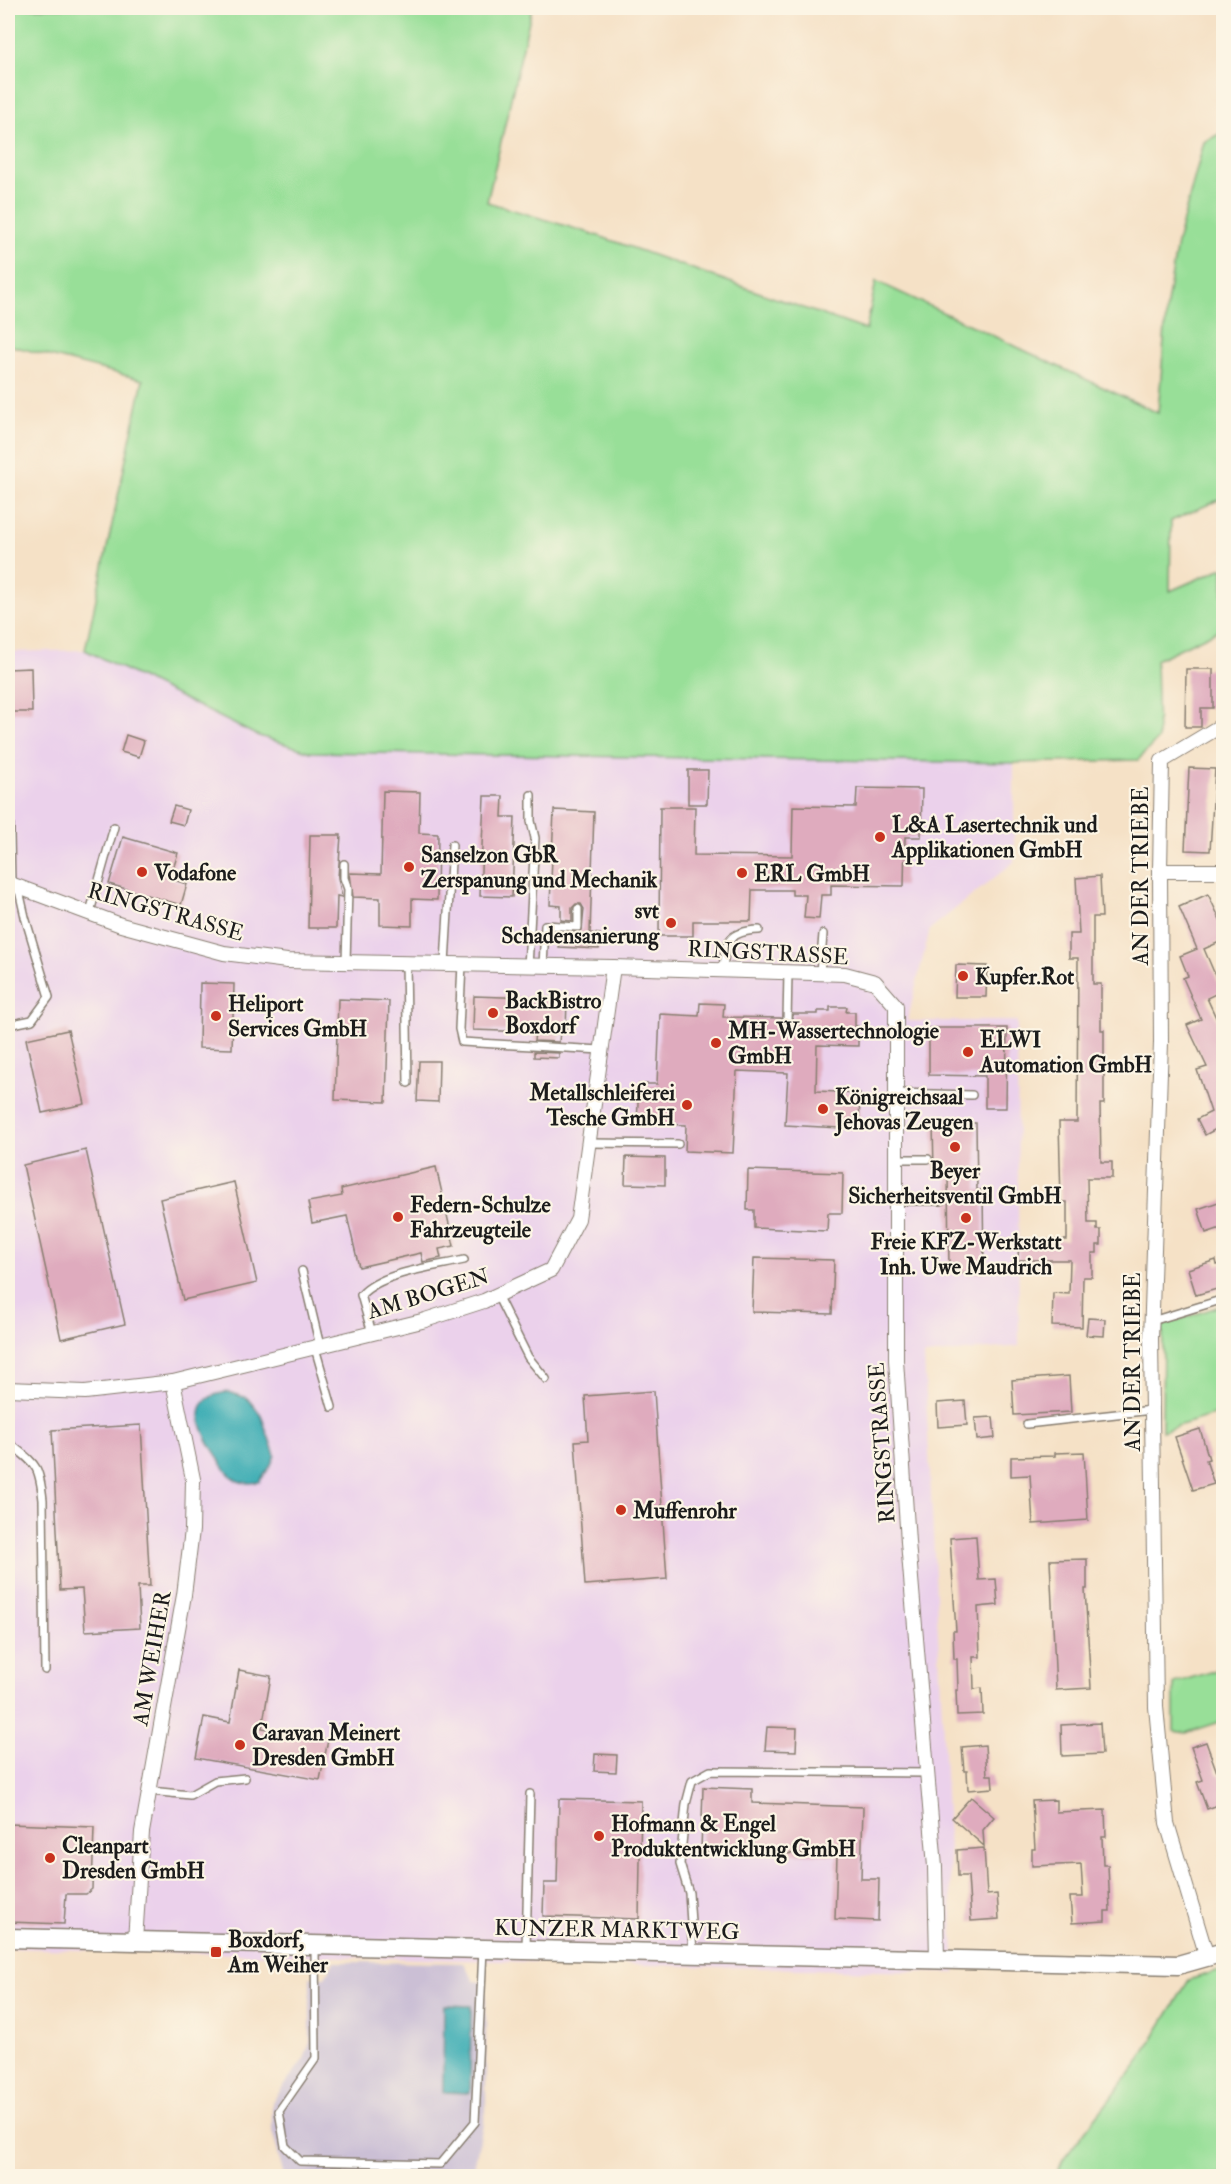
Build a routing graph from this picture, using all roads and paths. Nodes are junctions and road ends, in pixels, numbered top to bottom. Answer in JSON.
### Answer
{"nodes":[{"id":1,"x":1224,"y":724,"type":"edge"},
{"id":2,"x":8,"y":734,"type":"edge"},
{"id":3,"x":531,"y":795,"type":"dead end"},
{"id":4,"x":114,"y":827,"type":"dead end"},
{"id":5,"x":452,"y":845,"type":"dead end"},
{"id":6,"x":344,"y":864,"type":"dead end"},
{"id":7,"x":1224,"y":871,"type":"edge"},
{"id":8,"x":1160,"y":872,"type":"junction"},
{"id":9,"x":12,"y":884,"type":"edge"},
{"id":10,"x":578,"y":909,"type":"dead end"},
{"id":11,"x":90,"y":912,"type":"junction"},
{"id":12,"x":759,"y":930,"type":"dead end"},
{"id":13,"x":823,"y":934,"type":"dead end"},
{"id":14,"x":346,"y":962,"type":"junction"},
{"id":15,"x":406,"y":962,"type":"junction"},
{"id":16,"x":445,"y":963,"type":"junction"},
{"id":17,"x":462,"y":964,"type":"junction"},
{"id":18,"x":528,"y":967,"type":"junction"},
{"id":19,"x":543,"y":967,"type":"junction"},
{"id":20,"x":613,"y":967,"type":"junction"},
{"id":21,"x":723,"y":970,"type":"junction"},
{"id":22,"x":788,"y":972,"type":"junction"},
{"id":23,"x":820,"y":973,"type":"junction"},
{"id":24,"x":787,"y":1022,"type":"dead end"},
{"id":25,"x":8,"y":1025,"type":"edge"},
{"id":26,"x":601,"y":1050,"type":"junction"},
{"id":27,"x":408,"y":1083,"type":"dead end"},
{"id":28,"x":896,"y":1093,"type":"junction"},
{"id":29,"x":972,"y":1095,"type":"dead end"},
{"id":30,"x":588,"y":1143,"type":"junction"},
{"id":31,"x":678,"y":1144,"type":"dead end"},
{"id":32,"x":896,"y":1159,"type":"junction"},
{"id":33,"x":928,"y":1159,"type":"dead end"},
{"id":34,"x":895,"y":1201,"type":"junction"},
{"id":35,"x":941,"y":1201,"type":"dead end"},
{"id":36,"x":464,"y":1260,"type":"dead end"},
{"id":37,"x":302,"y":1271,"type":"dead end"},
{"id":38,"x":497,"y":1295,"type":"junction"},
{"id":39,"x":1224,"y":1299,"type":"edge"},
{"id":40,"x":1152,"y":1321,"type":"junction"},
{"id":41,"x":372,"y":1333,"type":"junction"},
{"id":42,"x":317,"y":1347,"type":"junction"},
{"id":43,"x":546,"y":1379,"type":"dead end"},
{"id":44,"x":173,"y":1382,"type":"junction"},
{"id":45,"x":8,"y":1389,"type":"edge"},
{"id":46,"x":332,"y":1407,"type":"dead end"},
{"id":47,"x":1152,"y":1410,"type":"junction"},
{"id":48,"x":1027,"y":1424,"type":"dead end"},
{"id":49,"x":8,"y":1442,"type":"edge"},
{"id":50,"x":45,"y":1670,"type":"dead end"},
{"id":51,"x":928,"y":1773,"type":"junction"},
{"id":52,"x":245,"y":1778,"type":"dead end"},
{"id":53,"x":150,"y":1791,"type":"junction"},
{"id":54,"x":530,"y":1794,"type":"dead end"},
{"id":55,"x":8,"y":1938,"type":"edge"},
{"id":56,"x":135,"y":1941,"type":"junction"},
{"id":57,"x":315,"y":1945,"type":"junction"},
{"id":58,"x":483,"y":1949,"type":"junction"},
{"id":59,"x":526,"y":1950,"type":"junction"},
{"id":60,"x":693,"y":1954,"type":"junction"},
{"id":61,"x":1215,"y":1954,"type":"edge"},
{"id":62,"x":937,"y":1960,"type":"junction"}],
"edges":[{"from":1,"to":8,"type":"street","name":"AN DER TRIEBE"},
{"from":2,"to":9,"type":"lane"},
{"from":3,"to":18,"type":"lane"},
{"from":4,"to":11,"type":"lane"},
{"from":5,"to":16,"type":"lane"},
{"from":6,"to":14,"type":"lane"},
{"from":7,"to":8,"type":"street"},
{"from":8,"to":40,"type":"street","name":"AN DER TRIEBE"},
{"from":9,"to":11,"type":"street","name":"RINGSTRASSE"},
{"from":9,"to":25,"type":"lane"},
{"from":10,"to":19,"type":"lane"},
{"from":11,"to":14,"type":"street","name":"RINGSTRASSE"},
{"from":12,"to":21,"type":"lane"},
{"from":13,"to":23,"type":"lane"},
{"from":14,"to":15,"type":"street","name":"RINGSTRASSE"},
{"from":15,"to":16,"type":"street","name":"RINGSTRASSE"},
{"from":15,"to":27,"type":"lane"},
{"from":16,"to":17,"type":"street","name":"RINGSTRASSE"},
{"from":17,"to":18,"type":"street","name":"RINGSTRASSE"},
{"from":17,"to":26,"type":"lane"},
{"from":18,"to":19,"type":"street","name":"RINGSTRASSE"},
{"from":19,"to":20,"type":"street","name":"RINGSTRASSE"},
{"from":20,"to":21,"type":"street","name":"RINGSTRASSE"},
{"from":20,"to":26,"type":"street","name":"AM BOGEN"},
{"from":21,"to":22,"type":"street","name":"RINGSTRASSE"},
{"from":22,"to":23,"type":"street","name":"RINGSTRASSE"},
{"from":22,"to":24,"type":"lane"},
{"from":23,"to":28,"type":"street","name":"RINGSTRASSE"},
{"from":26,"to":30,"type":"street","name":"AM BOGEN"},
{"from":28,"to":29,"type":"lane"},
{"from":28,"to":32,"type":"street","name":"RINGSTRASSE"},
{"from":30,"to":31,"type":"lane"},
{"from":30,"to":38,"type":"street","name":"AM BOGEN"},
{"from":32,"to":33,"type":"lane"},
{"from":32,"to":34,"type":"street","name":"RINGSTRASSE"},
{"from":34,"to":35,"type":"lane"},
{"from":34,"to":51,"type":"street","name":"RINGSTRASSE"},
{"from":36,"to":41,"type":"lane"},
{"from":37,"to":42,"type":"lane"},
{"from":38,"to":41,"type":"street","name":"AM BOGEN"},
{"from":38,"to":43,"type":"lane"},
{"from":39,"to":40,"type":"lane"},
{"from":40,"to":47,"type":"street","name":"AN DER TRIEBE"},
{"from":41,"to":42,"type":"street","name":"AM BOGEN"},
{"from":42,"to":44,"type":"street","name":"AM BOGEN"},
{"from":42,"to":46,"type":"lane"},
{"from":44,"to":45,"type":"street","name":"AM BOGEN"},
{"from":44,"to":53,"type":"street","name":"AM WEIHER"},
{"from":47,"to":48,"type":"lane"},
{"from":47,"to":61,"type":"street","name":"AN DER TRIEBE"},
{"from":49,"to":50,"type":"lane"},
{"from":51,"to":60,"type":"lane"},
{"from":51,"to":62,"type":"street","name":"RINGSTRASSE"},
{"from":52,"to":53,"type":"lane"},
{"from":53,"to":56,"type":"street","name":"AM WEIHER"},
{"from":54,"to":59,"type":"lane"},
{"from":55,"to":56,"type":"street","name":"KUNZER MARKTWEG"},
{"from":56,"to":57,"type":"street","name":"KUNZER MARKTWEG"},
{"from":57,"to":58,"type":"street","name":"KUNZER MARKTWEG"},
{"from":57,"to":58,"type":"lane"},
{"from":58,"to":59,"type":"street","name":"KUNZER MARKTWEG"},
{"from":59,"to":60,"type":"street","name":"KUNZER MARKTWEG"},
{"from":60,"to":62,"type":"street","name":"KUNZER MARKTWEG"},
{"from":61,"to":62,"type":"street","name":"KUNZER MARKTWEG"}]}
